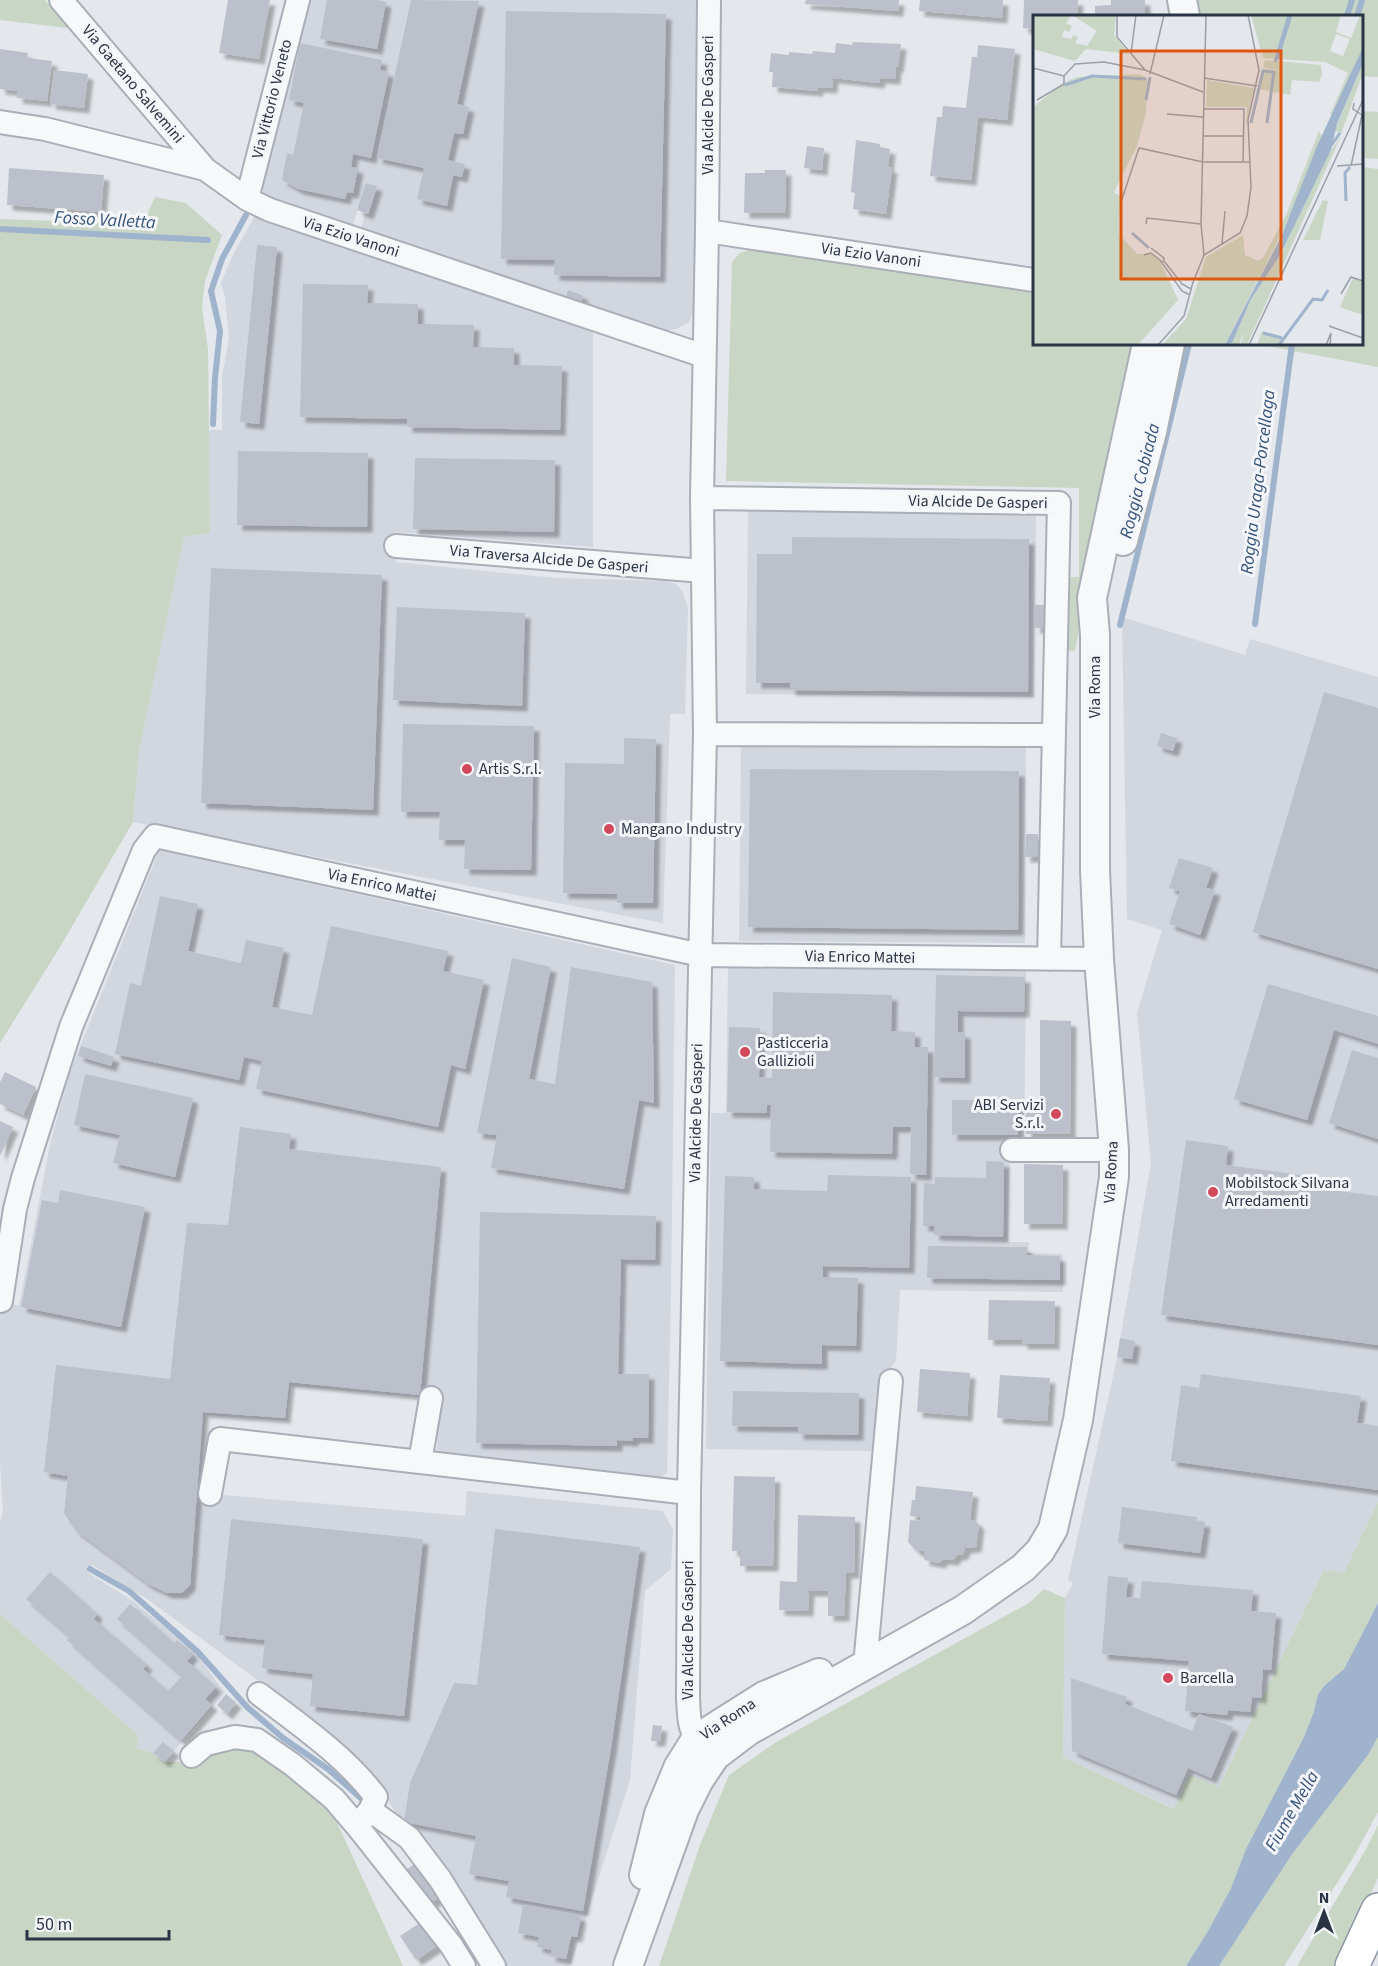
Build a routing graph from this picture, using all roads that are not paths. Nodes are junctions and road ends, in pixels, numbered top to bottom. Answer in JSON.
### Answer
{"nodes":[{"id":1,"x":61,"y":0,"type":"edge"},
{"id":2,"x":83,"y":0,"type":"edge"},
{"id":3,"x":298,"y":0,"type":"edge"},
{"id":4,"x":1169,"y":0,"type":"edge"},
{"id":5,"x":1182,"y":0,"type":"edge"},
{"id":6,"x":709,"y":1,"type":"edge"},
{"id":7,"x":1171,"y":15,"type":"edge"},
{"id":8,"x":1185,"y":15,"type":"edge"},
{"id":9,"x":80,"y":22,"type":"junction"},
{"id":10,"x":0,"y":122,"type":"edge"},
{"id":11,"x":205,"y":169,"type":"junction"},
{"id":12,"x":247,"y":199,"type":"junction"},
{"id":13,"x":707,"y":231,"type":"junction"},
{"id":14,"x":1033,"y":280,"type":"edge"},
{"id":15,"x":1147,"y":345,"type":"edge"},
{"id":16,"x":1170,"y":345,"type":"edge"},
{"id":17,"x":704,"y":356,"type":"junction"},
{"id":18,"x":702,"y":498,"type":"junction"},
{"id":19,"x":396,"y":546,"type":"dead end"},
{"id":20,"x":703,"y":571,"type":"junction"},
{"id":21,"x":1095,"y":635,"type":"junction"},
{"id":22,"x":705,"y":734,"type":"junction"},
{"id":23,"x":1054,"y":735,"type":"junction"},
{"id":24,"x":701,"y":955,"type":"junction"},
{"id":25,"x":1049,"y":959,"type":"junction"},
{"id":26,"x":1099,"y":959,"type":"junction"},
{"id":27,"x":1012,"y":1150,"type":"dead end"},
{"id":28,"x":1114,"y":1150,"type":"junction"},
{"id":29,"x":1,"y":1301,"type":"edge"},
{"id":30,"x":891,"y":1381,"type":"dead end"},
{"id":31,"x":431,"y":1398,"type":"dead end"},
{"id":32,"x":420,"y":1462,"type":"junction"},
{"id":33,"x":210,"y":1494,"type":"dead end"},
{"id":34,"x":688,"y":1494,"type":"junction"},
{"id":35,"x":916,"y":1636,"type":"junction"},
{"id":36,"x":866,"y":1655,"type":"junction"},
{"id":37,"x":259,"y":1694,"type":"dead end"},
{"id":38,"x":705,"y":1748,"type":"junction"},
{"id":39,"x":192,"y":1755,"type":"dead end"},
{"id":40,"x":364,"y":1818,"type":"junction"},
{"id":41,"x":1378,"y":1910,"type":"edge"},
{"id":42,"x":464,"y":1966,"type":"edge"},
{"id":43,"x":494,"y":1966,"type":"edge"},
{"id":44,"x":621,"y":1966,"type":"edge"},
{"id":45,"x":628,"y":1966,"type":"edge"},
{"id":46,"x":1352,"y":1966,"type":"edge"}],
"edges":[{"from":1,"to":9,"type":"street","name":"Via Gaetano Salvemini"},
{"from":2,"to":9,"type":"street"},
{"from":3,"to":12,"type":"street","name":"Via Vittorio Veneto"},
{"from":4,"to":7,"type":"street"},
{"from":5,"to":8,"type":"street"},
{"from":6,"to":13,"type":"street","name":"Via Alcide De Gasperi"},
{"from":9,"to":11,"type":"street","name":"Via Gaetano Salvemini"},
{"from":10,"to":11,"type":"street","name":"Via Ezio Vanoni"},
{"from":11,"to":12,"type":"street","name":"Via Ezio Vanoni"},
{"from":12,"to":17,"type":"street","name":"Via Ezio Vanoni"},
{"from":13,"to":14,"type":"street","name":"Via Ezio Vanoni"},
{"from":13,"to":17,"type":"street","name":"Via Alcide De Gasperi"},
{"from":15,"to":21,"type":"street","name":"Via Roma"},
{"from":16,"to":21,"type":"street","name":"Via Roma"},
{"from":17,"to":18,"type":"street","name":"Via Alcide De Gasperi"},
{"from":18,"to":20,"type":"street","name":"Via Alcide De Gasperi"},
{"from":18,"to":23,"type":"street","name":"Via Alcide De Gasperi"},
{"from":19,"to":20,"type":"street","name":"Via Traversa Alcide De Gasperi"},
{"from":20,"to":22,"type":"street","name":"Via Alcide De Gasperi"},
{"from":21,"to":26,"type":"street","name":"Via Roma"},
{"from":22,"to":23,"type":"street"},
{"from":22,"to":24,"type":"street","name":"Via Alcide De Gasperi"},
{"from":23,"to":25,"type":"street","name":"Via Alcide De Gasperi"},
{"from":24,"to":25,"type":"street","name":"Via Enrico Mattei"},
{"from":24,"to":29,"type":"street","name":"Via Enrico Mattei"},
{"from":24,"to":34,"type":"street","name":"Via Alcide De Gasperi"},
{"from":25,"to":26,"type":"street","name":"Via Enrico Mattei"},
{"from":26,"to":28,"type":"street","name":"Via Roma"},
{"from":27,"to":28,"type":"street"},
{"from":28,"to":35,"type":"street","name":"Via Roma"},
{"from":30,"to":36,"type":"street"},
{"from":31,"to":32,"type":"street"},
{"from":32,"to":33,"type":"street"},
{"from":32,"to":34,"type":"street"},
{"from":34,"to":38,"type":"street","name":"Via Alcide De Gasperi"},
{"from":35,"to":36,"type":"street","name":"Via Roma"},
{"from":35,"to":38,"type":"street","name":"Via Roma"},
{"from":36,"to":38,"type":"street","name":"Via Roma"},
{"from":37,"to":40,"type":"street"},
{"from":38,"to":44,"type":"street","name":"Via Roma"},
{"from":38,"to":45,"type":"street","name":"Via Roma"},
{"from":39,"to":40,"type":"street"},
{"from":40,"to":42,"type":"street"},
{"from":40,"to":43,"type":"street"},
{"from":41,"to":46,"type":"highway"}]}
